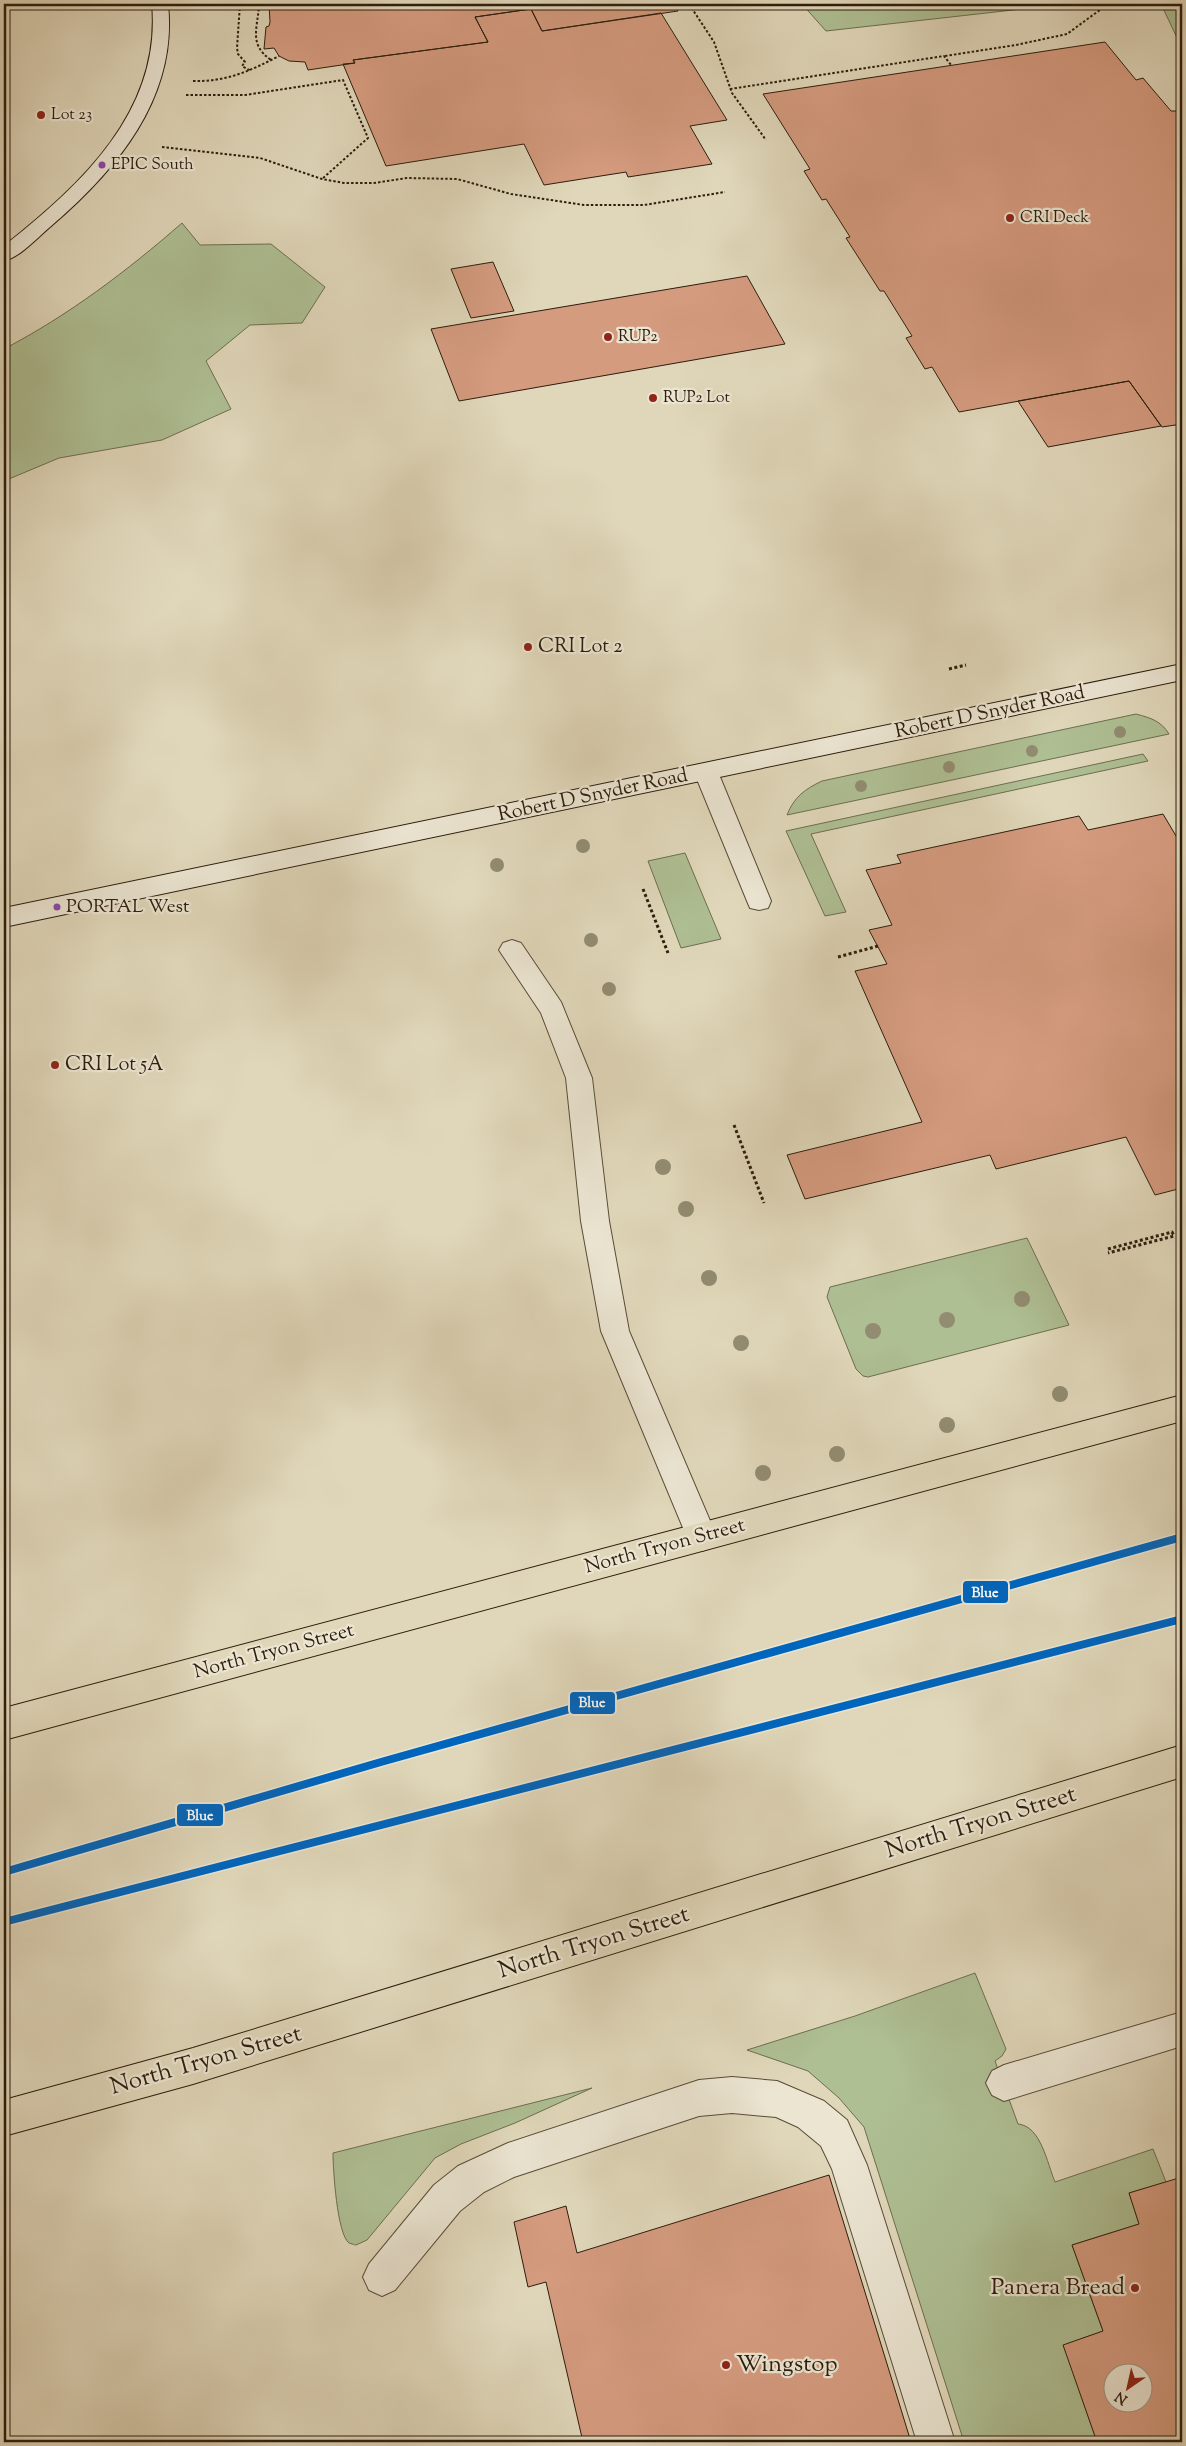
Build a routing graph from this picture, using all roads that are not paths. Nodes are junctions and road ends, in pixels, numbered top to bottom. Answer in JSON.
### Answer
{"nodes":[{"id":1,"x":160,"y":4,"type":"edge"},
{"id":2,"x":4,"y":255,"type":"edge"},
{"id":3,"x":1182,"y":672,"type":"edge"},
{"id":4,"x":706,"y":772,"type":"junction"},
{"id":5,"x":759,"y":901,"type":"dead end"},
{"id":6,"x":4,"y":918,"type":"edge"},
{"id":7,"x":512,"y":950,"type":"dead end"},
{"id":8,"x":1182,"y":1408,"type":"edge"},
{"id":9,"x":702,"y":1537,"type":"junction"},
{"id":10,"x":4,"y":1724,"type":"edge"},
{"id":11,"x":1182,"y":1761,"type":"edge"},
{"id":12,"x":1182,"y":2029,"type":"edge"},
{"id":13,"x":1004,"y":2083,"type":"dead end"},
{"id":14,"x":4,"y":2118,"type":"edge"},
{"id":15,"x":382,"y":2277,"type":"dead end"},
{"id":16,"x":936,"y":2442,"type":"edge"}],
"edges":[{"from":1,"to":2,"type":"street"},
{"from":3,"to":4,"type":"street","name":"Robert D Snyder Road"},
{"from":4,"to":5,"type":"street"},
{"from":4,"to":6,"type":"street","name":"Robert D Snyder Road"},
{"from":7,"to":9,"type":"street"},
{"from":8,"to":9,"type":"main road","name":"North Tryon Street"},
{"from":9,"to":10,"type":"main road","name":"North Tryon Street"},
{"from":11,"to":14,"type":"main road","name":"North Tryon Street"},
{"from":12,"to":13,"type":"street"},
{"from":15,"to":16,"type":"street"}]}
